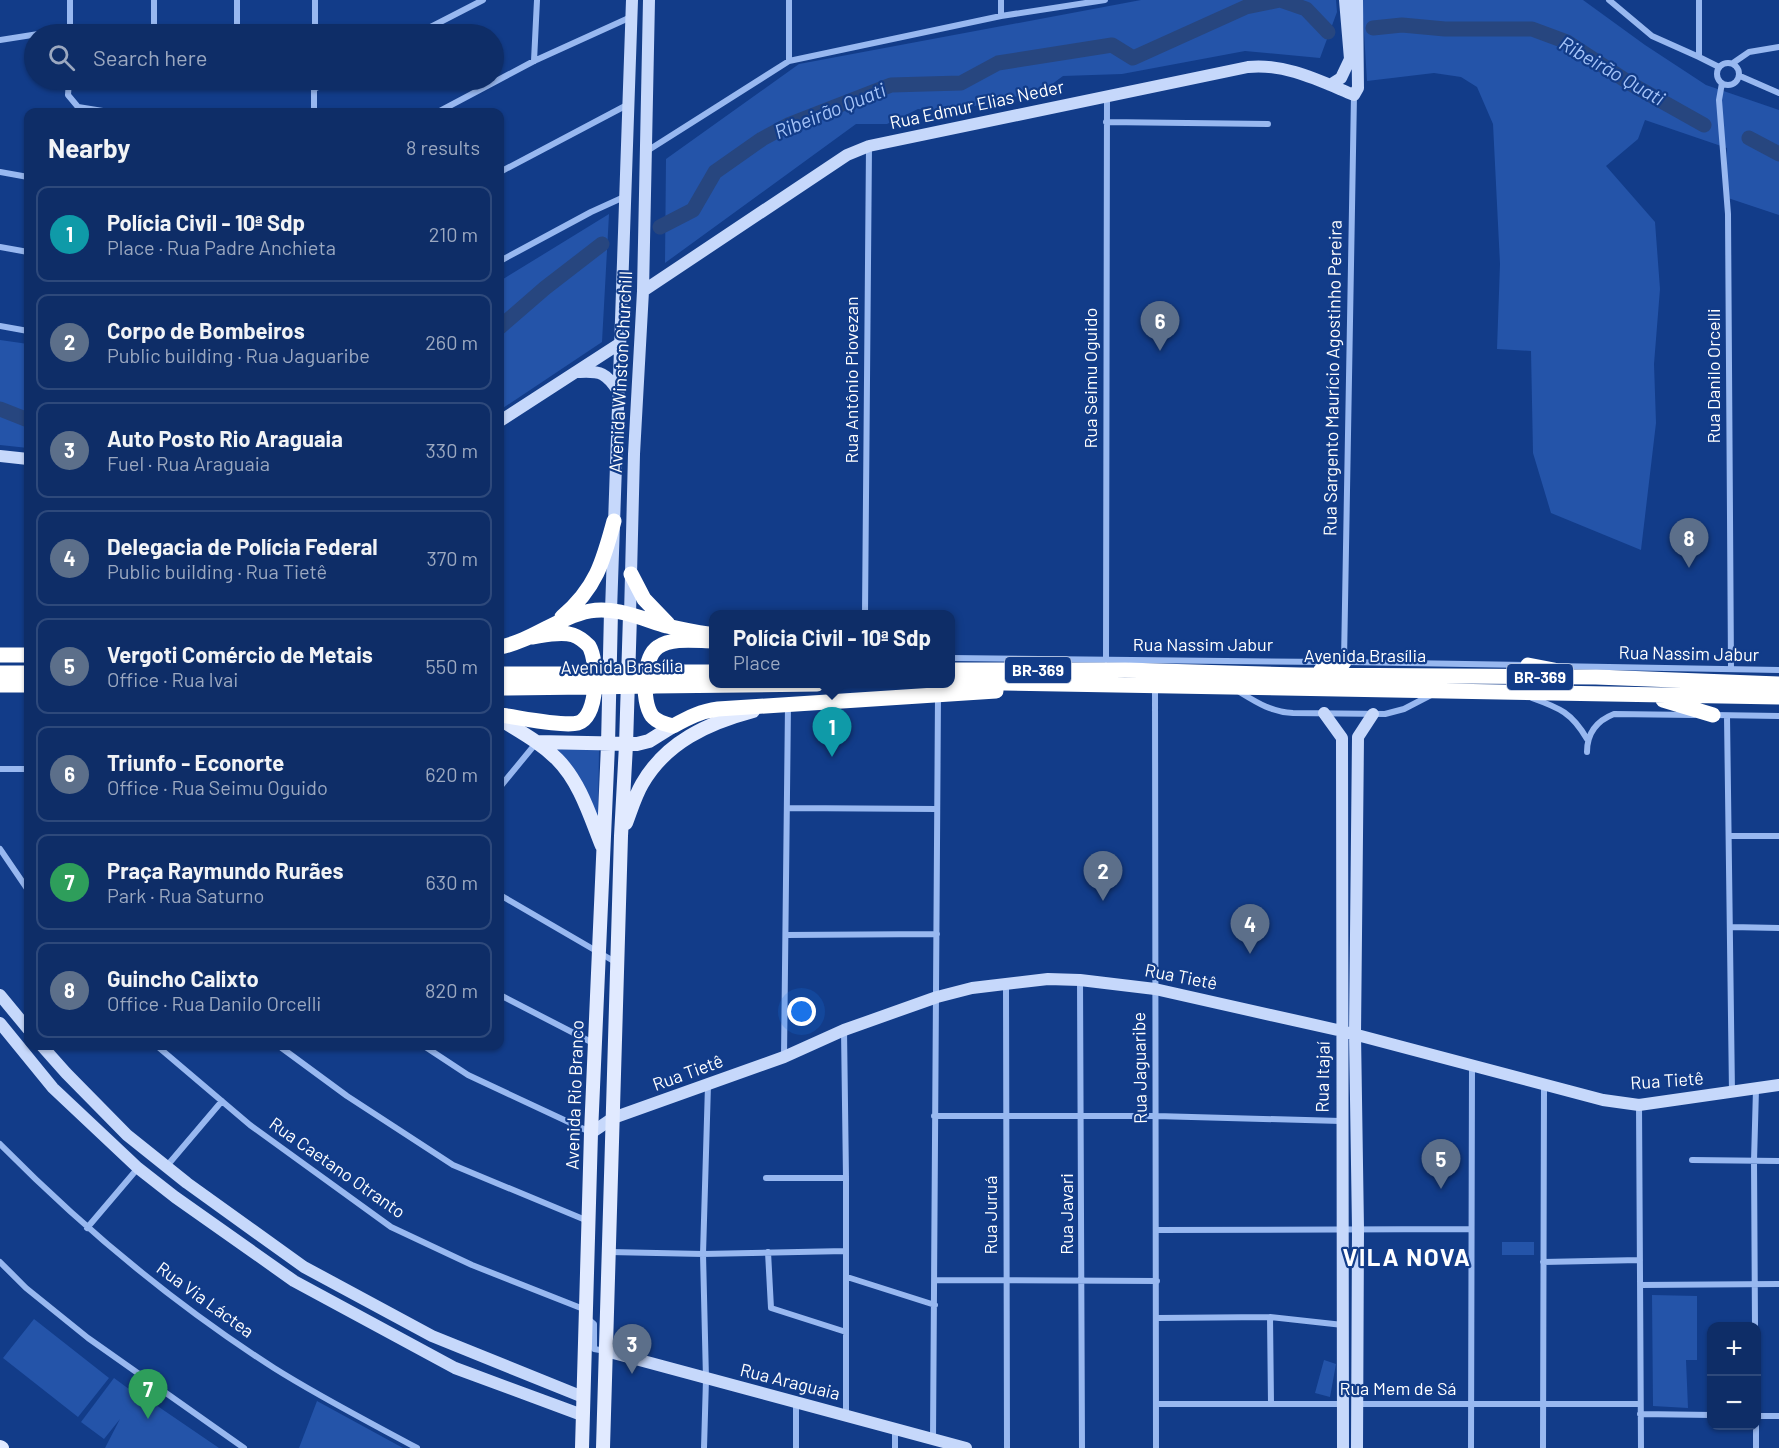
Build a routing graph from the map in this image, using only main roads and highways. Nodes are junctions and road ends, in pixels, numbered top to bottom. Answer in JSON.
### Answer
{"nodes":[{"id":1,"x":614,"y":521,"type":"road end"},
{"id":2,"x":631,"y":574,"type":"road end"},
{"id":3,"x":611,"y":611,"type":"junction"},
{"id":4,"x":630,"y":615,"type":"junction"},
{"id":5,"x":670,"y":626,"type":"junction"},
{"id":6,"x":547,"y":629,"type":"junction"},
{"id":7,"x":709,"y":633,"type":"edge"},
{"id":8,"x":532,"y":637,"type":"junction"},
{"id":9,"x":709,"y":640,"type":"edge"},
{"id":10,"x":504,"y":646,"type":"edge"},
{"id":11,"x":0,"y":655,"type":"edge"},
{"id":12,"x":24,"y":655,"type":"edge"},
{"id":13,"x":1344,"y":662,"type":"road end"},
{"id":14,"x":1528,"y":665,"type":"road end"},
{"id":15,"x":955,"y":670,"type":"edge"},
{"id":16,"x":0,"y":673,"type":"edge"},
{"id":17,"x":24,"y":673,"type":"edge"},
{"id":18,"x":709,"y":673,"type":"edge"},
{"id":19,"x":504,"y":674,"type":"edge"},
{"id":20,"x":1300,"y":675,"type":"junction"},
{"id":21,"x":1596,"y":677,"type":"junction"},
{"id":22,"x":653,"y":679,"type":"junction"},
{"id":23,"x":588,"y":680,"type":"junction"},
{"id":24,"x":709,"y":681,"type":"edge"},
{"id":25,"x":955,"y":682,"type":"edge"},
{"id":26,"x":1779,"y":684,"type":"edge"},
{"id":27,"x":0,"y":685,"type":"edge"},
{"id":28,"x":24,"y":685,"type":"edge"},
{"id":29,"x":1086,"y":685,"type":"junction"},
{"id":30,"x":504,"y":688,"type":"edge"},
{"id":31,"x":1640,"y":694,"type":"junction"},
{"id":32,"x":1779,"y":697,"type":"edge"},
{"id":33,"x":784,"y":704,"type":"junction"},
{"id":34,"x":1720,"y":715,"type":"road end"},
{"id":35,"x":504,"y":717,"type":"edge"},
{"id":36,"x":504,"y":720,"type":"edge"},
{"id":37,"x":673,"y":726,"type":"junction"},
{"id":38,"x":537,"y":742,"type":"junction"},
{"id":39,"x":608,"y":745,"type":"junction"},
{"id":40,"x":626,"y":745,"type":"junction"},
{"id":41,"x":621,"y":836,"type":"junction"},
{"id":42,"x":603,"y":850,"type":"junction"},
{"id":43,"x":605,"y":1447,"type":"edge"},
{"id":44,"x":582,"y":1448,"type":"edge"}],
"edges":[{"from":1,"to":6,"type":"highway"},
{"from":2,"to":5,"type":"highway"},
{"from":3,"to":4,"type":"highway"},
{"from":3,"to":6,"type":"highway"},
{"from":3,"to":39,"type":"main road","name":"Avenida Winston Churchill"},
{"from":4,"to":5,"type":"highway"},
{"from":4,"to":40,"type":"main road","name":"Avenida Winston Churchill"},
{"from":5,"to":7,"type":"highway"},
{"from":6,"to":8,"type":"highway"},
{"from":8,"to":10,"type":"highway"},
{"from":8,"to":35,"type":"highway"},
{"from":9,"to":37,"type":"highway"},
{"from":11,"to":12,"type":"highway"},
{"from":13,"to":20,"type":"highway"},
{"from":14,"to":21,"type":"highway"},
{"from":15,"to":20,"type":"highway","name":"Avenida Brasília","number":"BR-369"},
{"from":16,"to":17,"type":"highway"},
{"from":18,"to":22,"type":"highway","name":"Avenida Brasília"},
{"from":19,"to":23,"type":"highway","name":"Avenida Brasília"},
{"from":20,"to":21,"type":"highway","name":"Avenida Brasília","number":"BR-369"},
{"from":21,"to":26,"type":"highway","name":"Avenida Brasília","number":"BR-369"},
{"from":22,"to":23,"type":"highway","name":"Avenida Brasília","bridge":true},
{"from":22,"to":24,"type":"highway","name":"Avenida Brasília"},
{"from":23,"to":30,"type":"highway","name":"Avenida Brasília"},
{"from":25,"to":29,"type":"highway","name":"Avenida Brasília","number":"BR-369"},
{"from":27,"to":28,"type":"highway"},
{"from":29,"to":31,"type":"highway","name":"Avenida Brasília","number":"BR-369"},
{"from":29,"to":33,"type":"highway"},
{"from":31,"to":32,"type":"highway","name":"Avenida Brasília","number":"BR-369"},
{"from":31,"to":34,"type":"highway"},
{"from":33,"to":37,"type":"highway"},
{"from":33,"to":41,"type":"main road"},
{"from":36,"to":38,"type":"main road"},
{"from":37,"to":40,"type":"main road"},
{"from":38,"to":39,"type":"main road"},
{"from":38,"to":42,"type":"main road"},
{"from":39,"to":40,"type":"main road"},
{"from":39,"to":42,"type":"main road","name":"Avenida Rio Branco"},
{"from":40,"to":41,"type":"main road"},
{"from":41,"to":43,"type":"main road"},
{"from":42,"to":44,"type":"main road","name":"Avenida Rio Branco"}]}
